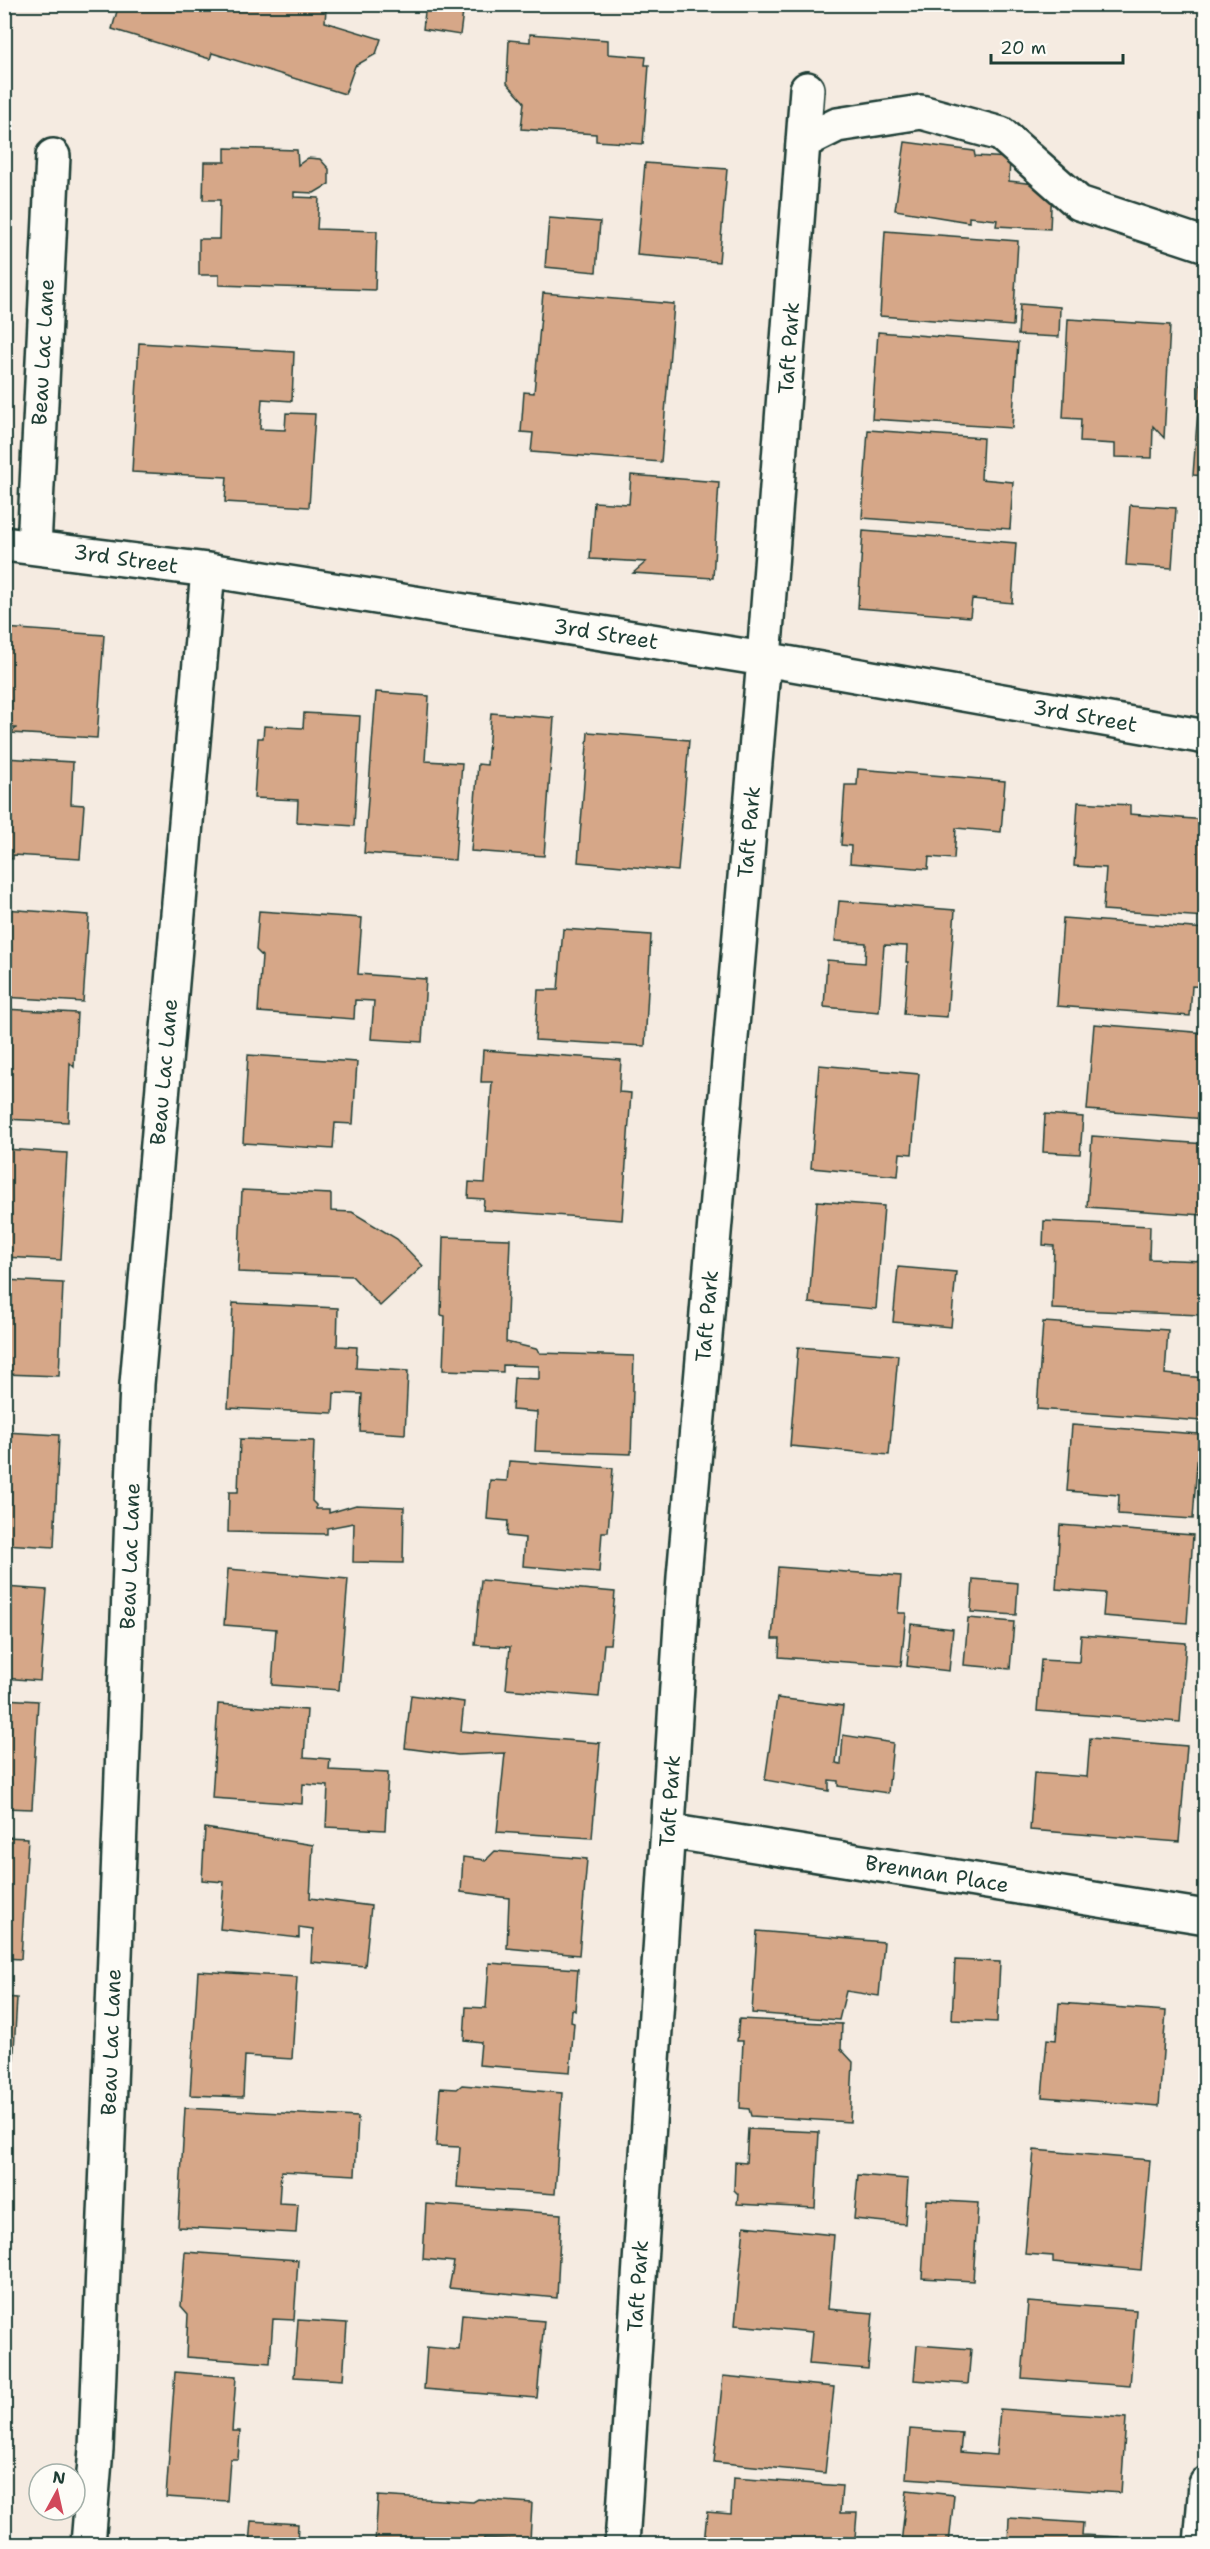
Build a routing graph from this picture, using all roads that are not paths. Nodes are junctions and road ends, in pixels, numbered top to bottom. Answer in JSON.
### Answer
{"nodes":[{"id":1,"x":807,"y":89,"type":"dead end"},
{"id":2,"x":804,"y":141,"type":"junction"},
{"id":3,"x":53,"y":156,"type":"dead end"},
{"id":4,"x":1206,"y":245,"type":"edge"},
{"id":5,"x":19,"y":545,"type":"edge"},
{"id":6,"x":208,"y":570,"type":"junction"},
{"id":7,"x":764,"y":659,"type":"junction"},
{"id":8,"x":1206,"y":737,"type":"edge"},
{"id":9,"x":668,"y":1831,"type":"junction"},
{"id":10,"x":1206,"y":1917,"type":"edge"},
{"id":11,"x":1206,"y":2484,"type":"edge"},
{"id":12,"x":88,"y":2544,"type":"edge"},
{"id":13,"x":622,"y":2544,"type":"edge"},
{"id":14,"x":1201,"y":2544,"type":"edge"}],
"edges":[{"from":1,"to":2,"type":"street","name":"Taft Park"},
{"from":2,"to":4,"type":"street"},
{"from":2,"to":7,"type":"street","name":"Taft Park"},
{"from":3,"to":5,"type":"street","name":"Beau Lac Lane"},
{"from":5,"to":6,"type":"street","name":"3rd Street"},
{"from":6,"to":7,"type":"street","name":"3rd Street"},
{"from":6,"to":12,"type":"street","name":"Beau Lac Lane"},
{"from":7,"to":8,"type":"street","name":"3rd Street"},
{"from":7,"to":9,"type":"street","name":"Taft Park"},
{"from":9,"to":10,"type":"street","name":"Brennan Place"},
{"from":9,"to":13,"type":"street","name":"Taft Park"},
{"from":11,"to":14,"type":"street"}]}
